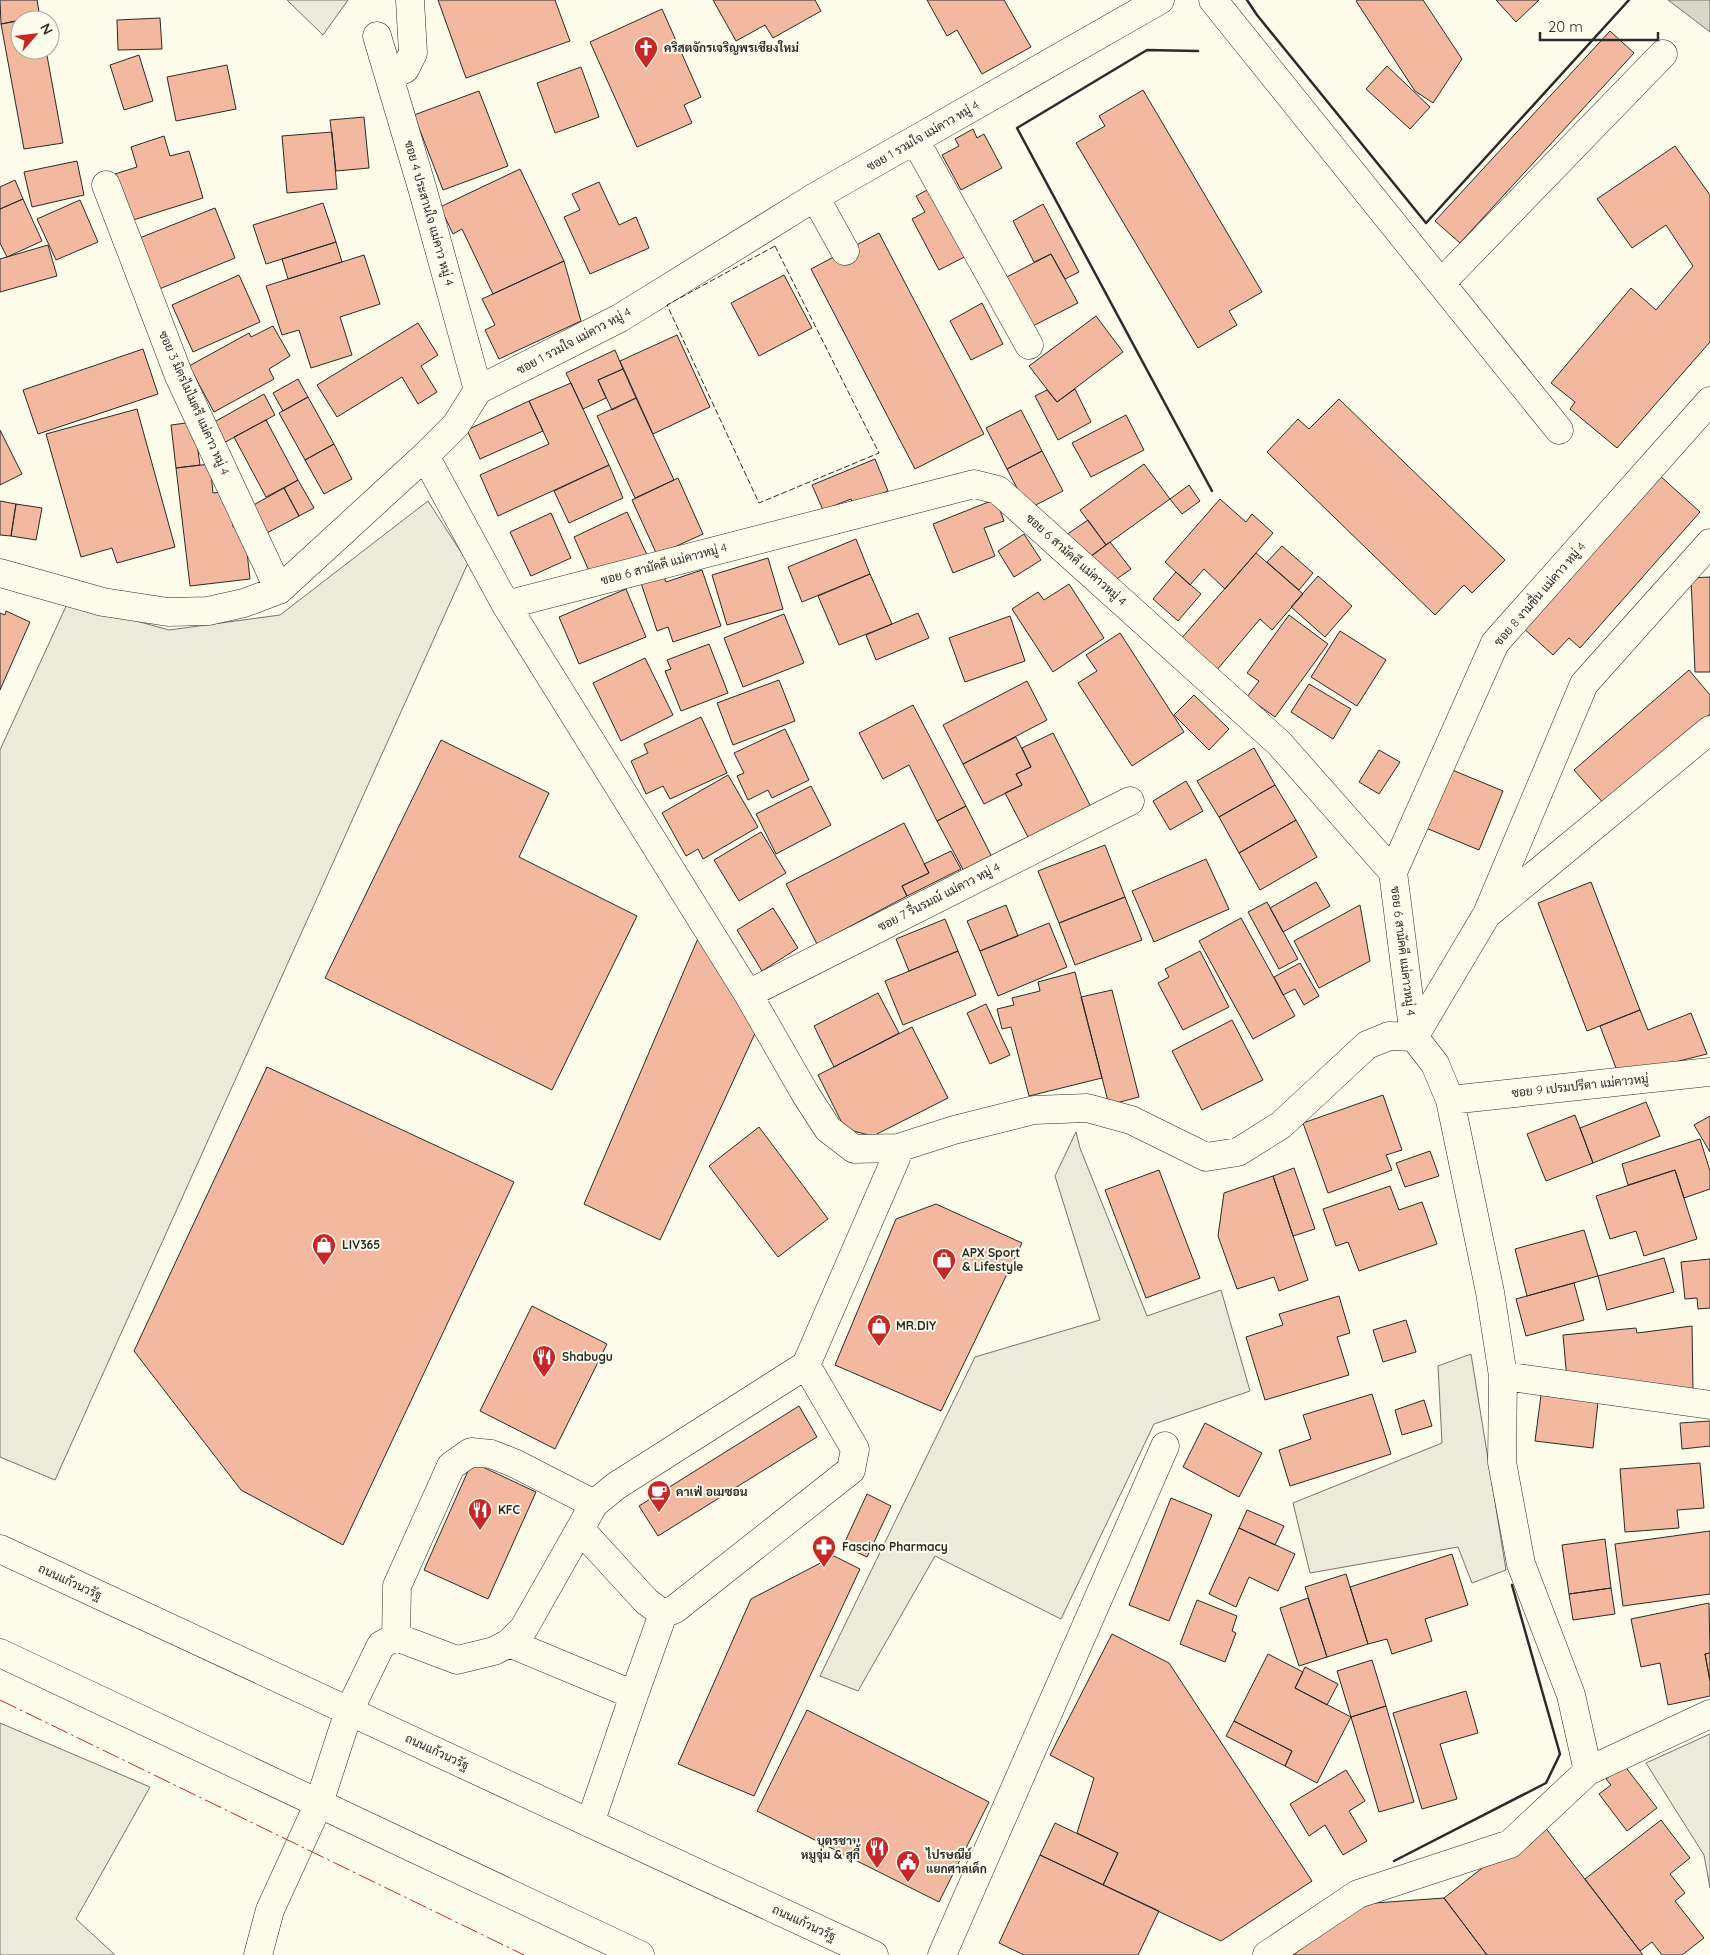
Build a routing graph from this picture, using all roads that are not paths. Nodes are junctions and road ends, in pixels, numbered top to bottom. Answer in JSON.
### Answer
{"nodes":[{"id":1,"x":410,"y":0,"type":"edge"},
{"id":2,"x":1213,"y":0,"type":"edge"},
{"id":3,"x":1144,"y":4,"type":"edge"},
{"id":4,"x":377,"y":36,"type":"dead end"},
{"id":5,"x":1663,"y":54,"type":"dead end"},
{"id":6,"x":389,"y":76,"type":"junction"},
{"id":7,"x":915,"y":140,"type":"junction"},
{"id":8,"x":106,"y":185,"type":"dead end"},
{"id":9,"x":815,"y":197,"type":"junction"},
{"id":10,"x":845,"y":251,"type":"dead end"},
{"id":11,"x":1441,"y":283,"type":"junction"},
{"id":12,"x":1029,"y":345,"type":"dead end"},
{"id":13,"x":478,"y":390,"type":"junction"},
{"id":14,"x":1710,"y":401,"type":"edge"},
{"id":15,"x":1558,"y":430,"type":"dead end"},
{"id":16,"x":425,"y":456,"type":"junction"},
{"id":17,"x":1710,"y":543,"type":"edge"},
{"id":18,"x":0,"y":573,"type":"edge"},
{"id":19,"x":279,"y":590,"type":"junction"},
{"id":20,"x":506,"y":606,"type":"junction"},
{"id":21,"x":1710,"y":730,"type":"edge"},
{"id":22,"x":1130,"y":801,"type":"dead end"},
{"id":23,"x":1393,"y":872,"type":"junction"},
{"id":24,"x":1487,"y":914,"type":"junction"},
{"id":25,"x":748,"y":994,"type":"junction"},
{"id":26,"x":1414,"y":1038,"type":"junction"},
{"id":27,"x":1710,"y":1072,"type":"edge"},
{"id":28,"x":1450,"y":1100,"type":"junction"},
{"id":29,"x":898,"y":1148,"type":"junction"},
{"id":30,"x":806,"y":1365,"type":"junction"},
{"id":31,"x":1502,"y":1376,"type":"junction"},
{"id":32,"x":1710,"y":1405,"type":"edge"},
{"id":33,"x":1165,"y":1446,"type":"dead end"},
{"id":34,"x":594,"y":1504,"type":"junction"},
{"id":35,"x":580,"y":1529,"type":"junction"},
{"id":36,"x":0,"y":1549,"type":"edge"},
{"id":37,"x":663,"y":1614,"type":"junction"},
{"id":38,"x":396,"y":1638,"type":"junction"},
{"id":39,"x":509,"y":1642,"type":"junction"},
{"id":40,"x":0,"y":1653,"type":"edge"},
{"id":41,"x":634,"y":1695,"type":"junction"},
{"id":42,"x":349,"y":1711,"type":"junction"},
{"id":43,"x":1710,"y":1714,"type":"edge"},
{"id":44,"x":1588,"y":1771,"type":"junction"},
{"id":45,"x":319,"y":1804,"type":"junction"},
{"id":46,"x":590,"y":1823,"type":"junction"},
{"id":47,"x":258,"y":1955,"type":"edge"},
{"id":48,"x":640,"y":1955,"type":"edge"},
{"id":49,"x":874,"y":1955,"type":"edge"},
{"id":50,"x":942,"y":1955,"type":"edge"},
{"id":51,"x":1267,"y":1955,"type":"edge"}],
"edges":[{"from":1,"to":6,"type":"street"},
{"from":2,"to":11,"type":"street"},
{"from":3,"to":7,"type":"street","name":"ซอย 1 รวมใจ แม่คาว หมู่ 4"},
{"from":4,"to":6,"type":"street","name":"ซอย 4 ประสานใจ แม่คาว หมู่ 4"},
{"from":5,"to":11,"type":"street"},
{"from":6,"to":13,"type":"street","name":"ซอย 4 ประสานใจ แม่คาว หมู่ 4"},
{"from":7,"to":9,"type":"street","name":"ซอย 1 รวมใจ แม่คาว หมู่ 4"},
{"from":7,"to":12,"type":"street"},
{"from":8,"to":19,"type":"street","name":"ซอย 3 มิตรไมไมตรี แม่คาว หมู่ 4"},
{"from":9,"to":10,"type":"street"},
{"from":9,"to":13,"type":"street","name":"ซอย 1 รวมใจ แม่คาว หมู่ 4"},
{"from":11,"to":15,"type":"street"},
{"from":13,"to":16,"type":"street"},
{"from":14,"to":23,"type":"street","name":"ซอย 8 งามชื่น แม่คาว หมู่ 4"},
{"from":16,"to":19,"type":"street"},
{"from":16,"to":20,"type":"street"},
{"from":17,"to":24,"type":"street"},
{"from":18,"to":19,"type":"street"},
{"from":20,"to":23,"type":"street","name":"ซอย 6 สามัคคี แม่คาวหมู่ 4"},
{"from":20,"to":25,"type":"street"},
{"from":21,"to":24,"type":"street"},
{"from":22,"to":25,"type":"street","name":"ซอย 7 รื่นรมณ์ แม่คาว หมู่ 4"},
{"from":23,"to":26,"type":"street","name":"ซอย 6 สามัคคี แม่คาวหมู่ 4"},
{"from":24,"to":26,"type":"street"},
{"from":25,"to":29,"type":"street"},
{"from":26,"to":28,"type":"street"},
{"from":26,"to":29,"type":"street"},
{"from":27,"to":28,"type":"street","name":"ซอย 9 เปรมปรีดา แม่คาวหมู่"},
{"from":28,"to":31,"type":"street"},
{"from":29,"to":30,"type":"street"},
{"from":30,"to":34,"type":"street"},
{"from":30,"to":37,"type":"street"},
{"from":31,"to":32,"type":"street"},
{"from":31,"to":44,"type":"street"},
{"from":33,"to":50,"type":"street"},
{"from":34,"to":35,"type":"street"},
{"from":34,"to":38,"type":"street"},
{"from":35,"to":37,"type":"street"},
{"from":35,"to":39,"type":"street"},
{"from":36,"to":42,"type":"street","name":"ถนนแก้วนวรัฐ"},
{"from":37,"to":41,"type":"street"},
{"from":38,"to":39,"type":"street"},
{"from":38,"to":42,"type":"street"},
{"from":39,"to":41,"type":"street"},
{"from":40,"to":45,"type":"street"},
{"from":41,"to":46,"type":"street"},
{"from":42,"to":45,"type":"street"},
{"from":42,"to":46,"type":"street","name":"ถนนแก้วนวรัฐ"},
{"from":43,"to":44,"type":"street"},
{"from":44,"to":51,"type":"street"},
{"from":45,"to":47,"type":"street"},
{"from":45,"to":48,"type":"street"},
{"from":46,"to":49,"type":"street","name":"ถนนแก้วนวรัฐ"}]}
